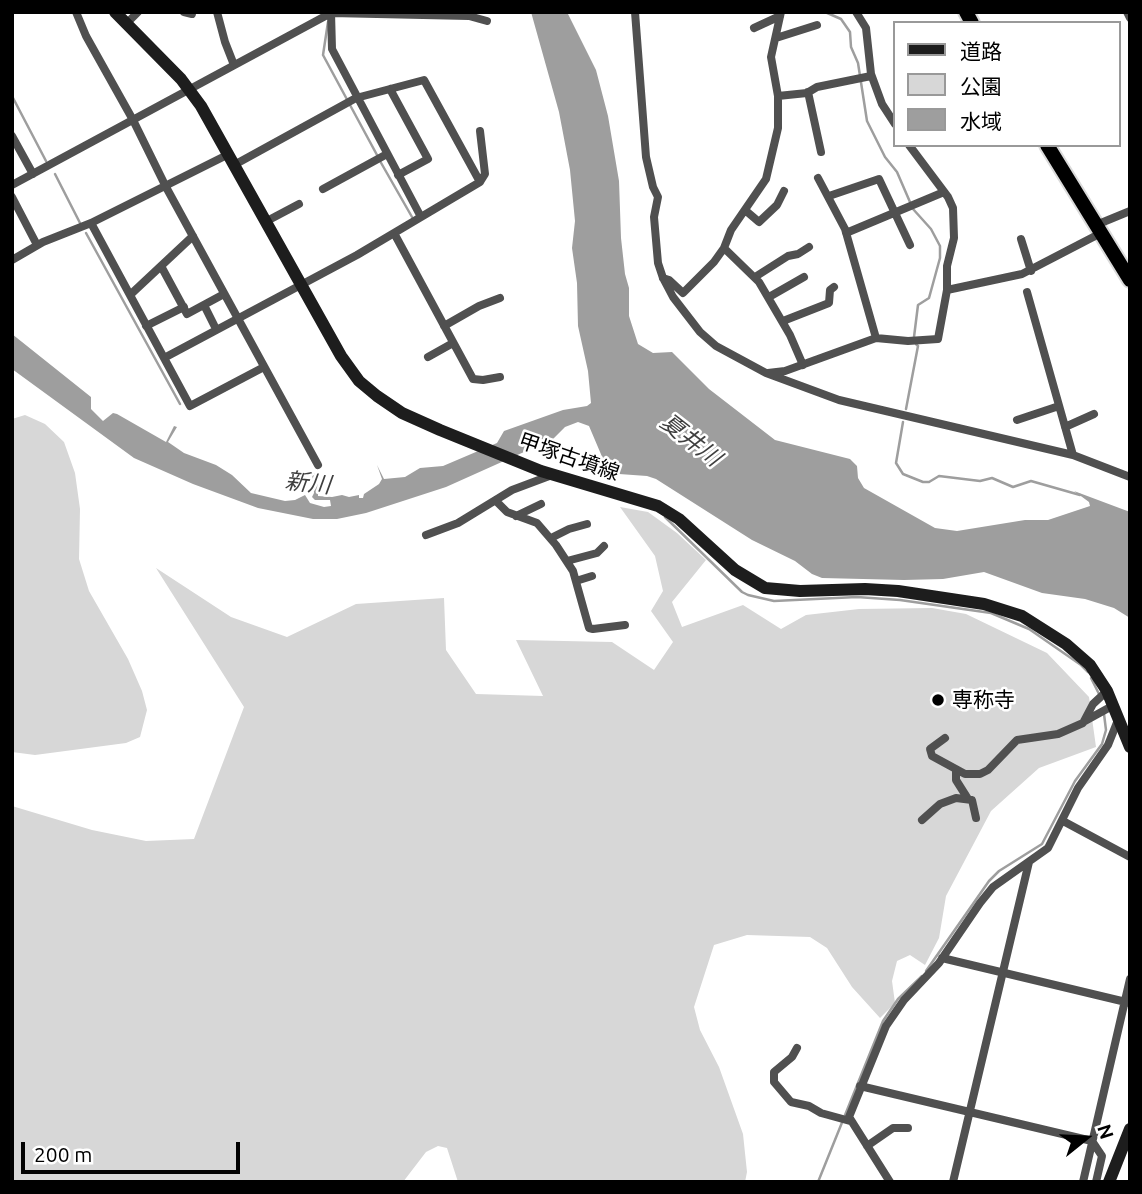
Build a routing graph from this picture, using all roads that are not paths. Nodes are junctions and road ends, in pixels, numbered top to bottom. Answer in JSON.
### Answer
{"nodes":[{"id":1,"x":76,"y":12,"type":"edge"},
{"id":2,"x":114,"y":12,"type":"edge"},
{"id":3,"x":138,"y":12,"type":"edge"},
{"id":4,"x":217,"y":12,"type":"edge"},
{"id":5,"x":635,"y":12,"type":"edge"},
{"id":6,"x":856,"y":12,"type":"edge"},
{"id":7,"x":1128,"y":12,"type":"edge"},
{"id":8,"x":331,"y":13,"type":"edge"},
{"id":9,"x":781,"y":14,"type":"edge"},
{"id":10,"x":314,"y":17,"type":"edge"},
{"id":11,"x":1130,"y":18,"type":"edge"},
{"id":12,"x":487,"y":21,"type":"dead end"},
{"id":13,"x":125,"y":24,"type":"junction"},
{"id":14,"x":817,"y":26,"type":"dead end"},
{"id":15,"x":754,"y":28,"type":"dead end"},
{"id":16,"x":776,"y":38,"type":"junction"},
{"id":17,"x":234,"y":65,"type":"junction"},
{"id":18,"x":872,"y":76,"type":"junction"},
{"id":19,"x":189,"y":89,"type":"junction"},
{"id":20,"x":390,"y":89,"type":"junction"},
{"id":21,"x":808,"y":92,"type":"junction"},
{"id":22,"x":778,"y":96,"type":"junction"},
{"id":23,"x":356,"y":98,"type":"junction"},
{"id":24,"x":132,"y":120,"type":"junction"},
{"id":25,"x":894,"y":122,"type":"edge"},
{"id":26,"x":480,"y":131,"type":"dead end"},
{"id":27,"x":12,"y":135,"type":"edge"},
{"id":28,"x":910,"y":147,"type":"edge"},
{"id":29,"x":1048,"y":147,"type":"edge"},
{"id":30,"x":821,"y":152,"type":"dead end"},
{"id":31,"x":387,"y":154,"type":"junction"},
{"id":32,"x":232,"y":160,"type":"junction"},
{"id":33,"x":33,"y":174,"type":"junction"},
{"id":34,"x":398,"y":175,"type":"junction"},
{"id":35,"x":818,"y":177,"type":"dead end"},
{"id":36,"x":480,"y":182,"type":"junction"},
{"id":37,"x":13,"y":184,"type":"edge"},
{"id":38,"x":166,"y":187,"type":"junction"},
{"id":39,"x":323,"y":189,"type":"dead end"},
{"id":40,"x":784,"y":191,"type":"dead end"},
{"id":41,"x":944,"y":192,"type":"junction"},
{"id":42,"x":829,"y":196,"type":"junction"},
{"id":43,"x":12,"y":197,"type":"edge"},
{"id":44,"x":299,"y":204,"type":"dead end"},
{"id":45,"x":745,"y":210,"type":"junction"},
{"id":46,"x":1130,"y":211,"type":"edge"},
{"id":47,"x":895,"y":213,"type":"junction"},
{"id":48,"x":421,"y":217,"type":"junction"},
{"id":49,"x":265,"y":222,"type":"junction"},
{"id":50,"x":91,"y":223,"type":"junction"},
{"id":51,"x":1099,"y":229,"type":"junction"},
{"id":52,"x":394,"y":233,"type":"junction"},
{"id":53,"x":846,"y":233,"type":"junction"},
{"id":54,"x":192,"y":236,"type":"junction"},
{"id":55,"x":1021,"y":239,"type":"dead end"},
{"id":56,"x":37,"y":245,"type":"junction"},
{"id":57,"x":910,"y":245,"type":"dead end"},
{"id":58,"x":809,"y":247,"type":"dead end"},
{"id":59,"x":724,"y":248,"type":"junction"},
{"id":60,"x":12,"y":260,"type":"edge"},
{"id":61,"x":161,"y":266,"type":"junction"},
{"id":62,"x":1031,"y":271,"type":"junction"},
{"id":63,"x":755,"y":276,"type":"junction"},
{"id":64,"x":804,"y":277,"type":"dead end"},
{"id":65,"x":663,"y":278,"type":"junction"},
{"id":66,"x":1130,"y":280,"type":"edge"},
{"id":67,"x":300,"y":285,"type":"junction"},
{"id":68,"x":834,"y":287,"type":"dead end"},
{"id":69,"x":947,"y":289,"type":"junction"},
{"id":70,"x":1027,"y":292,"type":"dead end"},
{"id":71,"x":224,"y":294,"type":"junction"},
{"id":72,"x":130,"y":295,"type":"junction"},
{"id":73,"x":769,"y":297,"type":"junction"},
{"id":74,"x":500,"y":298,"type":"dead end"},
{"id":75,"x":204,"y":305,"type":"junction"},
{"id":76,"x":184,"y":307,"type":"junction"},
{"id":77,"x":237,"y":318,"type":"junction"},
{"id":78,"x":783,"y":321,"type":"junction"},
{"id":79,"x":146,"y":326,"type":"junction"},
{"id":80,"x":444,"y":326,"type":"junction"},
{"id":81,"x":216,"y":329,"type":"junction"},
{"id":82,"x":876,"y":338,"type":"junction"},
{"id":83,"x":453,"y":343,"type":"junction"},
{"id":84,"x":428,"y":357,"type":"dead end"},
{"id":85,"x":164,"y":358,"type":"junction"},
{"id":86,"x":803,"y":365,"type":"junction"},
{"id":87,"x":264,"y":367,"type":"junction"},
{"id":88,"x":766,"y":373,"type":"junction"},
{"id":89,"x":500,"y":377,"type":"dead end"},
{"id":90,"x":1059,"y":406,"type":"junction"},
{"id":91,"x":1094,"y":414,"type":"dead end"},
{"id":92,"x":1017,"y":420,"type":"dead end"},
{"id":93,"x":1065,"y":427,"type":"junction"},
{"id":94,"x":1073,"y":455,"type":"junction"},
{"id":95,"x":318,"y":466,"type":"dead end"},
{"id":96,"x":546,"y":473,"type":"junction"},
{"id":97,"x":1130,"y":477,"type":"edge"},
{"id":98,"x":496,"y":501,"type":"junction"},
{"id":99,"x":541,"y":504,"type":"dead end"},
{"id":100,"x":516,"y":516,"type":"junction"},
{"id":101,"x":587,"y":524,"type":"dead end"},
{"id":102,"x":426,"y":536,"type":"dead end"},
{"id":103,"x":551,"y":538,"type":"junction"},
{"id":104,"x":604,"y":546,"type":"dead end"},
{"id":105,"x":567,"y":561,"type":"junction"},
{"id":106,"x":593,"y":576,"type":"dead end"},
{"id":107,"x":576,"y":581,"type":"junction"},
{"id":108,"x":625,"y":625,"type":"dead end"},
{"id":109,"x":1105,"y":693,"type":"junction"},
{"id":110,"x":1114,"y":710,"type":"junction"},
{"id":111,"x":1088,"y":719,"type":"junction"},
{"id":112,"x":945,"y":738,"type":"dead end"},
{"id":113,"x":1130,"y":747,"type":"edge"},
{"id":114,"x":956,"y":770,"type":"junction"},
{"id":115,"x":968,"y":799,"type":"junction"},
{"id":116,"x":976,"y":818,"type":"dead end"},
{"id":117,"x":922,"y":820,"type":"dead end"},
{"id":118,"x":1063,"y":821,"type":"junction"},
{"id":119,"x":1130,"y":858,"type":"edge"},
{"id":120,"x":1028,"y":862,"type":"junction"},
{"id":121,"x":942,"y":958,"type":"junction"},
{"id":122,"x":1002,"y":972,"type":"junction"},
{"id":123,"x":1130,"y":979,"type":"edge"},
{"id":124,"x":1127,"y":1003,"type":"edge"},
{"id":125,"x":797,"y":1048,"type":"dead end"},
{"id":126,"x":860,"y":1086,"type":"junction"},
{"id":127,"x":970,"y":1111,"type":"junction"},
{"id":128,"x":846,"y":1120,"type":"junction"},
{"id":129,"x":908,"y":1128,"type":"dead end"},
{"id":130,"x":1130,"y":1129,"type":"edge"},
{"id":131,"x":1092,"y":1141,"type":"junction"},
{"id":132,"x":867,"y":1146,"type":"junction"},
{"id":133,"x":890,"y":1182,"type":"edge"},
{"id":134,"x":953,"y":1182,"type":"edge"},
{"id":135,"x":1083,"y":1182,"type":"edge"},
{"id":136,"x":1096,"y":1182,"type":"edge"},
{"id":137,"x":1109,"y":1182,"type":"edge"}],
"edges":[{"from":1,"to":24,"type":"street"},
{"from":2,"to":13,"type":"main road","name":"甲塚古墳線"},
{"from":3,"to":13,"type":"street"},
{"from":4,"to":17,"type":"street"},
{"from":5,"to":65,"type":"street"},
{"from":6,"to":18,"type":"street"},
{"from":7,"to":11,"type":"street"},
{"from":8,"to":10,"type":"street"},
{"from":8,"to":12,"type":"street"},
{"from":8,"to":23,"type":"street"},
{"from":9,"to":15,"type":"street"},
{"from":9,"to":16,"type":"street"},
{"from":10,"to":17,"type":"street"},
{"from":13,"to":19,"type":"main road","name":"甲塚古墳線"},
{"from":14,"to":16,"type":"street"},
{"from":16,"to":22,"type":"street"},
{"from":17,"to":19,"type":"street"},
{"from":18,"to":21,"type":"street"},
{"from":18,"to":25,"type":"street"},
{"from":19,"to":24,"type":"street"},
{"from":19,"to":32,"type":"main road","name":"甲塚古墳線"},
{"from":20,"to":23,"type":"street"},
{"from":20,"to":34,"type":"street"},
{"from":20,"to":36,"type":"street"},
{"from":21,"to":22,"type":"street"},
{"from":21,"to":30,"type":"street"},
{"from":22,"to":45,"type":"street"},
{"from":23,"to":31,"type":"street"},
{"from":23,"to":32,"type":"street"},
{"from":24,"to":33,"type":"street"},
{"from":24,"to":38,"type":"street"},
{"from":26,"to":36,"type":"street"},
{"from":27,"to":33,"type":"street"},
{"from":28,"to":41,"type":"street"},
{"from":29,"to":51,"type":"highway"},
{"from":31,"to":34,"type":"street"},
{"from":31,"to":39,"type":"street"},
{"from":32,"to":38,"type":"street"},
{"from":32,"to":49,"type":"main road","name":"甲塚古墳線"},
{"from":33,"to":37,"type":"street"},
{"from":34,"to":48,"type":"street"},
{"from":35,"to":42,"type":"street"},
{"from":36,"to":48,"type":"street"},
{"from":38,"to":50,"type":"street"},
{"from":38,"to":54,"type":"street"},
{"from":40,"to":45,"type":"street"},
{"from":41,"to":47,"type":"street"},
{"from":41,"to":69,"type":"street"},
{"from":42,"to":47,"type":"street"},
{"from":42,"to":53,"type":"street"},
{"from":43,"to":56,"type":"street"},
{"from":44,"to":49,"type":"street"},
{"from":45,"to":59,"type":"street"},
{"from":46,"to":51,"type":"street"},
{"from":47,"to":53,"type":"street"},
{"from":47,"to":57,"type":"street"},
{"from":48,"to":52,"type":"street"},
{"from":49,"to":67,"type":"main road","name":"甲塚古墳線"},
{"from":50,"to":56,"type":"street"},
{"from":50,"to":72,"type":"street"},
{"from":51,"to":62,"type":"street"},
{"from":51,"to":66,"type":"highway"},
{"from":52,"to":67,"type":"street"},
{"from":52,"to":80,"type":"street"},
{"from":53,"to":82,"type":"street"},
{"from":54,"to":61,"type":"street"},
{"from":54,"to":71,"type":"street"},
{"from":55,"to":62,"type":"street"},
{"from":56,"to":60,"type":"street"},
{"from":58,"to":63,"type":"street"},
{"from":59,"to":63,"type":"street"},
{"from":59,"to":65,"type":"street"},
{"from":61,"to":72,"type":"street"},
{"from":61,"to":76,"type":"street"},
{"from":62,"to":69,"type":"street"},
{"from":63,"to":73,"type":"street"},
{"from":64,"to":73,"type":"street"},
{"from":65,"to":88,"type":"street"},
{"from":67,"to":77,"type":"street"},
{"from":67,"to":96,"type":"main road","name":"甲塚古墳線"},
{"from":68,"to":78,"type":"street"},
{"from":69,"to":82,"type":"street"},
{"from":70,"to":90,"type":"street"},
{"from":71,"to":75,"type":"street"},
{"from":71,"to":77,"type":"street"},
{"from":72,"to":79,"type":"street"},
{"from":73,"to":78,"type":"street"},
{"from":74,"to":80,"type":"street"},
{"from":75,"to":76,"type":"street"},
{"from":75,"to":81,"type":"street"},
{"from":76,"to":79,"type":"street"},
{"from":77,"to":81,"type":"street"},
{"from":77,"to":87,"type":"street"},
{"from":78,"to":86,"type":"street"},
{"from":79,"to":85,"type":"street"},
{"from":80,"to":83,"type":"street"},
{"from":81,"to":85,"type":"street"},
{"from":82,"to":86,"type":"street"},
{"from":83,"to":84,"type":"street"},
{"from":83,"to":89,"type":"street"},
{"from":85,"to":87,"type":"street"},
{"from":86,"to":88,"type":"street"},
{"from":87,"to":95,"type":"street"},
{"from":88,"to":94,"type":"street"},
{"from":90,"to":92,"type":"street"},
{"from":90,"to":93,"type":"street"},
{"from":91,"to":93,"type":"street"},
{"from":93,"to":94,"type":"street"},
{"from":94,"to":97,"type":"street"},
{"from":96,"to":98,"type":"street"},
{"from":96,"to":109,"type":"main road","name":"甲塚古墳線"},
{"from":98,"to":100,"type":"street"},
{"from":98,"to":102,"type":"street"},
{"from":99,"to":100,"type":"street"},
{"from":100,"to":103,"type":"street"},
{"from":101,"to":103,"type":"street"},
{"from":103,"to":105,"type":"street"},
{"from":104,"to":105,"type":"street"},
{"from":105,"to":107,"type":"street"},
{"from":106,"to":107,"type":"street"},
{"from":107,"to":108,"type":"street"},
{"from":109,"to":110,"type":"main road","name":"甲塚古墳線"},
{"from":109,"to":111,"type":"street"},
{"from":110,"to":111,"type":"street"},
{"from":110,"to":113,"type":"main road","name":"甲塚古墳線"},
{"from":110,"to":118,"type":"street"},
{"from":111,"to":114,"type":"street"},
{"from":112,"to":114,"type":"street"},
{"from":114,"to":115,"type":"street"},
{"from":115,"to":116,"type":"street"},
{"from":115,"to":117,"type":"street"},
{"from":118,"to":119,"type":"street"},
{"from":118,"to":120,"type":"street"},
{"from":120,"to":121,"type":"street"},
{"from":120,"to":122,"type":"street"},
{"from":121,"to":122,"type":"street"},
{"from":121,"to":126,"type":"street"},
{"from":122,"to":124,"type":"street"},
{"from":122,"to":127,"type":"street"},
{"from":123,"to":124,"type":"street"},
{"from":124,"to":131,"type":"street"},
{"from":125,"to":128,"type":"street"},
{"from":126,"to":127,"type":"street"},
{"from":126,"to":128,"type":"street"},
{"from":127,"to":131,"type":"street"},
{"from":127,"to":134,"type":"street"},
{"from":128,"to":132,"type":"street"},
{"from":129,"to":132,"type":"street"},
{"from":130,"to":137,"type":"main road"},
{"from":131,"to":135,"type":"street"},
{"from":131,"to":136,"type":"street"},
{"from":132,"to":133,"type":"street"}]}
